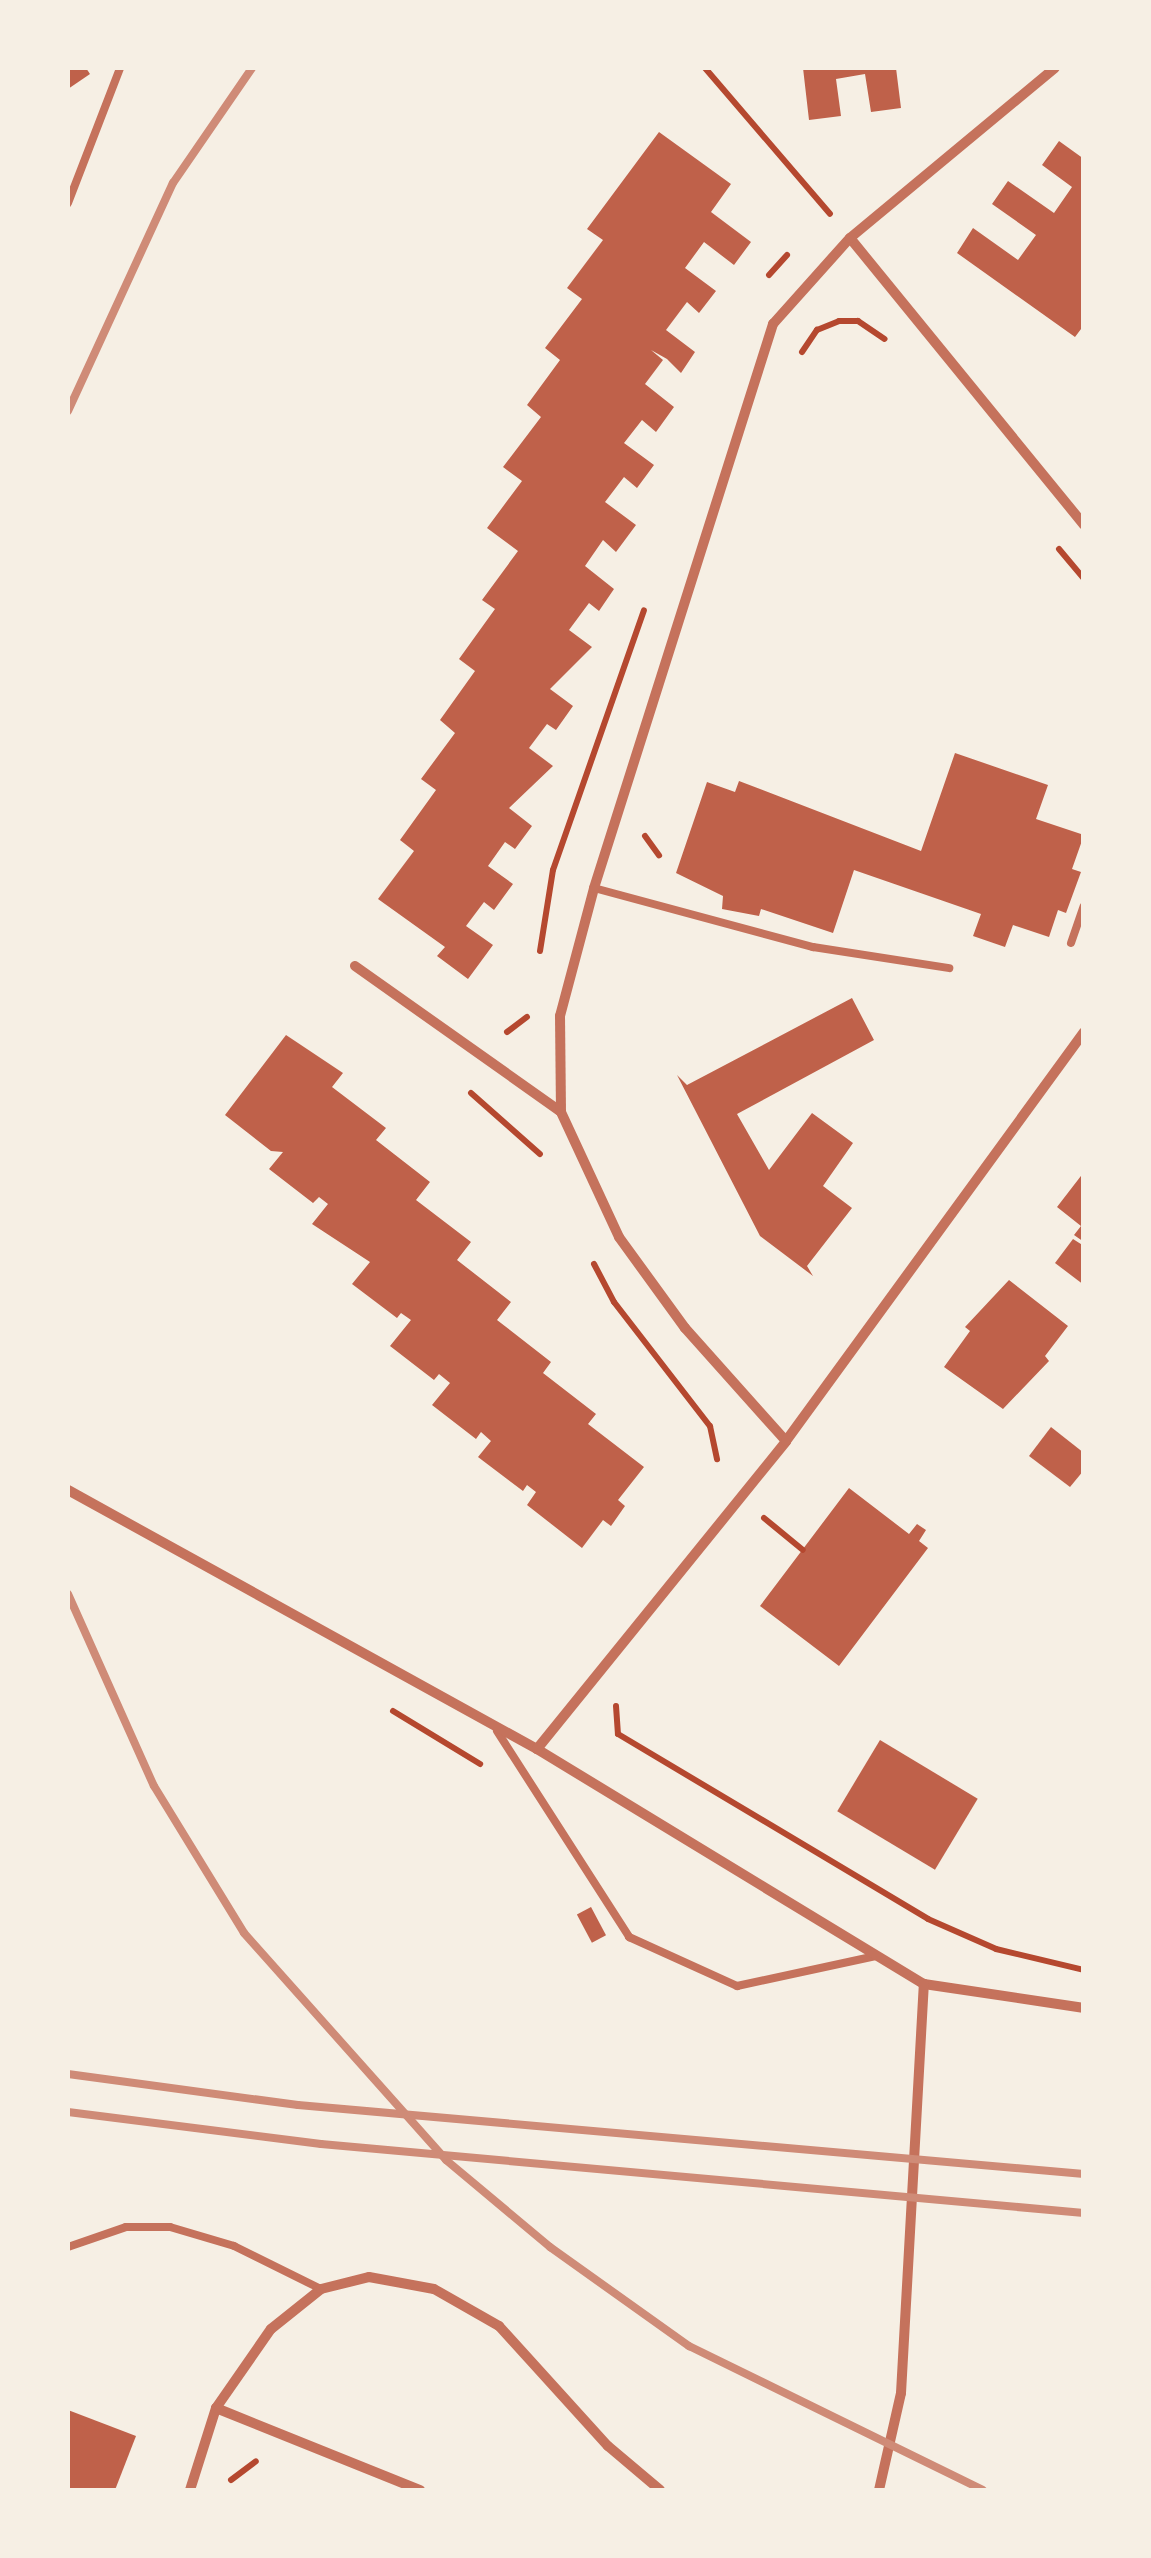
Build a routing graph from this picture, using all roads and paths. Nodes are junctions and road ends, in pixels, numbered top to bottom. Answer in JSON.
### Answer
{"nodes":[{"id":1,"x":120,"y":68,"type":"edge"},
{"id":2,"x":704,"y":68,"type":"edge"},
{"id":3,"x":1055,"y":68,"type":"edge"},
{"id":4,"x":68,"y":203,"type":"edge"},
{"id":5,"x":850,"y":238,"type":"junction"},
{"id":6,"x":894,"y":350,"type":"dead end"},
{"id":7,"x":798,"y":358,"type":"dead end"},
{"id":8,"x":1084,"y":525,"type":"edge"},
{"id":9,"x":1046,"y":533,"type":"dead end"},
{"id":10,"x":1084,"y":579,"type":"edge"},
{"id":11,"x":643,"y":825,"type":"dead end"},
{"id":12,"x":659,"y":856,"type":"dead end"},
{"id":13,"x":594,"y":888,"type":"junction"},
{"id":14,"x":1084,"y":906,"type":"edge"},
{"id":15,"x":1071,"y":943,"type":"dead end"},
{"id":16,"x":355,"y":966,"type":"dead end"},
{"id":17,"x":949,"y":968,"type":"dead end"},
{"id":18,"x":1084,"y":1032,"type":"edge"},
{"id":19,"x":561,"y":1112,"type":"junction"},
{"id":20,"x":786,"y":1441,"type":"junction"},
{"id":21,"x":68,"y":1490,"type":"edge"},
{"id":22,"x":771,"y":1498,"type":"dead end"},
{"id":23,"x":759,"y":1514,"type":"junction"},
{"id":24,"x":747,"y":1530,"type":"dead end"},
{"id":25,"x":803,"y":1550,"type":"dead end"},
{"id":26,"x":616,"y":1702,"type":"dead end"},
{"id":27,"x":496,"y":1731,"type":"junction"},
{"id":28,"x":536,"y":1749,"type":"junction"},
{"id":29,"x":876,"y":1955,"type":"junction"},
{"id":30,"x":1084,"y":1970,"type":"edge"},
{"id":31,"x":924,"y":1984,"type":"junction"},
{"id":32,"x":1084,"y":2008,"type":"edge"},
{"id":33,"x":68,"y":2247,"type":"edge"},
{"id":34,"x":321,"y":2290,"type":"junction"},
{"id":35,"x":216,"y":2408,"type":"junction"},
{"id":36,"x":190,"y":2490,"type":"edge"},
{"id":37,"x":420,"y":2490,"type":"edge"},
{"id":38,"x":660,"y":2490,"type":"edge"},
{"id":39,"x":880,"y":2490,"type":"edge"}],
"edges":[{"from":1,"to":4,"type":"lane"},
{"from":2,"to":5,"type":"path"},
{"from":3,"to":5,"type":"street"},
{"from":5,"to":8,"type":"street"},
{"from":5,"to":13,"type":"street"},
{"from":6,"to":7,"type":"path"},
{"from":9,"to":10,"type":"path"},
{"from":11,"to":12,"type":"path"},
{"from":13,"to":17,"type":"lane"},
{"from":13,"to":19,"type":"street"},
{"from":14,"to":15,"type":"lane"},
{"from":16,"to":19,"type":"street"},
{"from":18,"to":20,"type":"street"},
{"from":19,"to":20,"type":"street"},
{"from":20,"to":28,"type":"street"},
{"from":21,"to":27,"type":"street"},
{"from":22,"to":23,"type":"path"},
{"from":23,"to":24,"type":"path"},
{"from":23,"to":25,"type":"path"},
{"from":26,"to":30,"type":"path"},
{"from":27,"to":28,"type":"street"},
{"from":27,"to":29,"type":"lane"},
{"from":28,"to":29,"type":"street"},
{"from":29,"to":31,"type":"street"},
{"from":31,"to":32,"type":"street"},
{"from":31,"to":39,"type":"street"},
{"from":33,"to":34,"type":"lane"},
{"from":34,"to":35,"type":"street"},
{"from":34,"to":38,"type":"street"},
{"from":35,"to":36,"type":"street"},
{"from":35,"to":37,"type":"street"}]}
